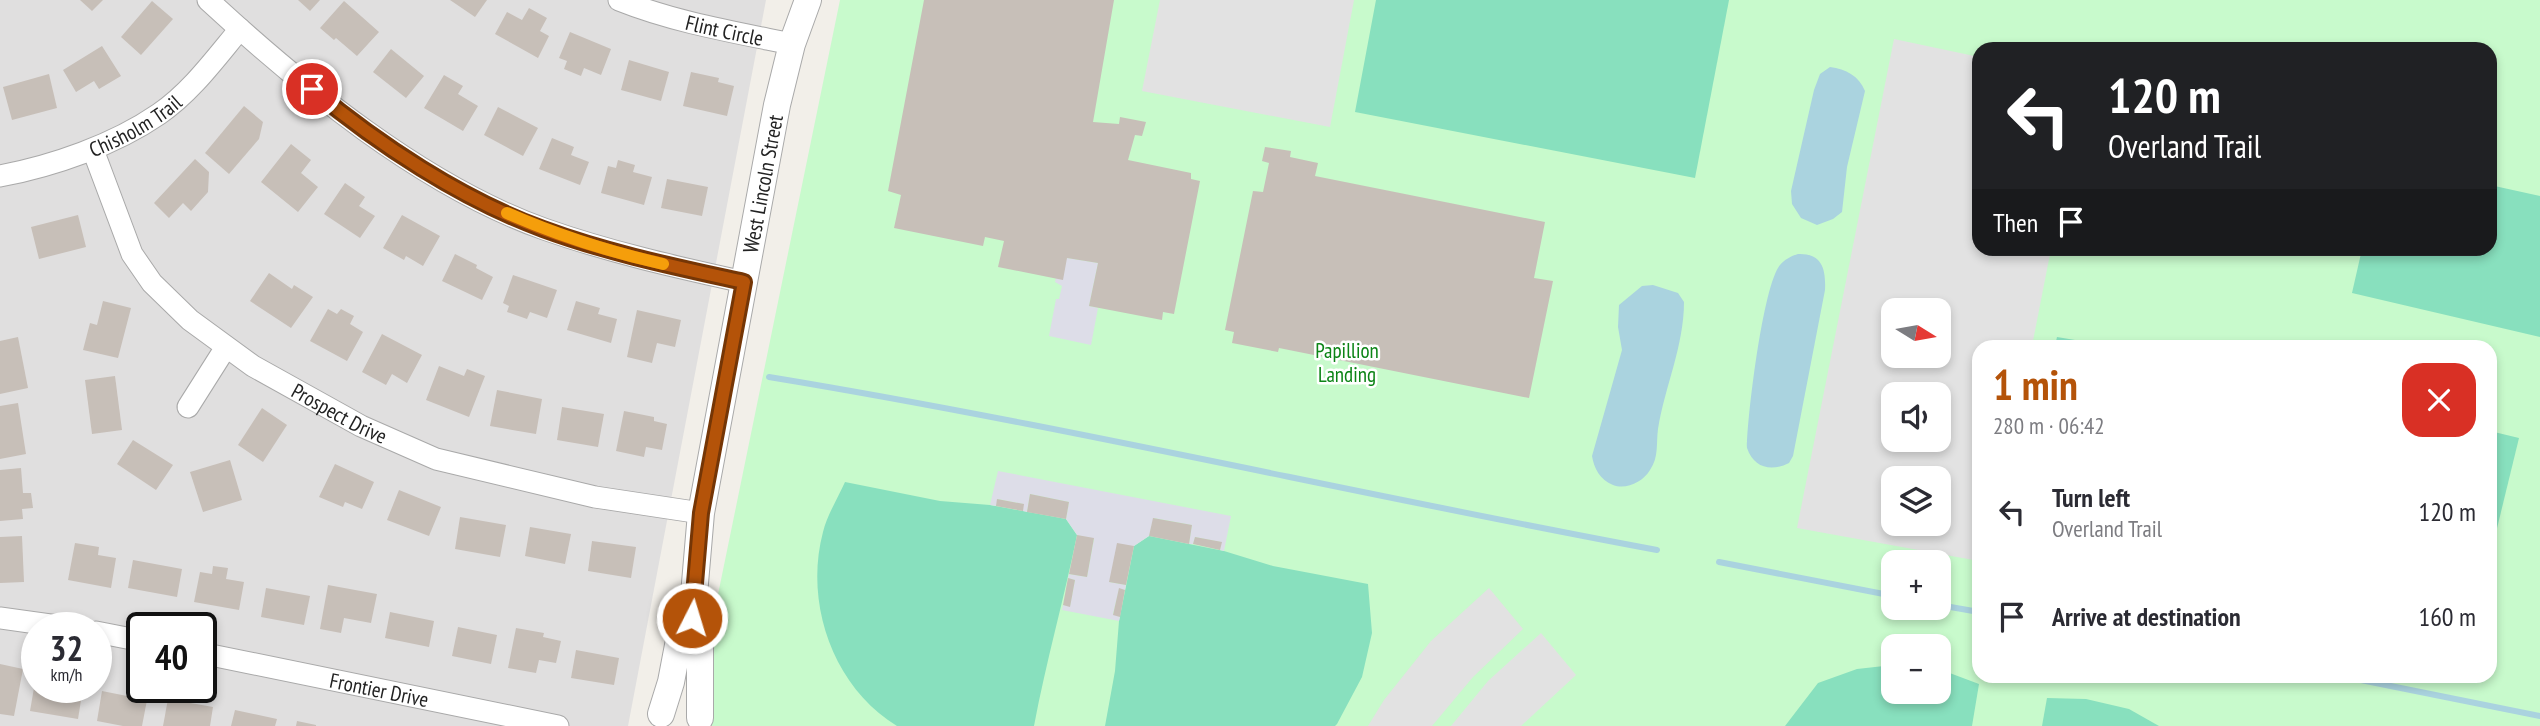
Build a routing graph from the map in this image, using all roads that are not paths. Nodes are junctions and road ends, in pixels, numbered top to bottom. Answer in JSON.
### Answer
{"nodes":[{"id":1,"x":208,"y":0,"type":"edge"},
{"id":2,"x":619,"y":0,"type":"edge"},
{"id":3,"x":808,"y":0,"type":"edge"},
{"id":4,"x":240,"y":29,"type":"junction"},
{"id":5,"x":792,"y":44,"type":"junction"},
{"id":6,"x":93,"y":150,"type":"junction"},
{"id":7,"x":0,"y":176,"type":"edge"},
{"id":8,"x":744,"y":282,"type":"junction"},
{"id":9,"x":226,"y":347,"type":"junction"},
{"id":10,"x":188,"y":407,"type":"dead end"},
{"id":11,"x":701,"y":513,"type":"junction"},
{"id":12,"x":0,"y":618,"type":"edge"},
{"id":13,"x":692,"y":618,"type":"junction"},
{"id":14,"x":21,"y":621,"type":"edge"},
{"id":15,"x":217,"y":656,"type":"edge"},
{"id":16,"x":654,"y":720,"type":"edge"},
{"id":17,"x":704,"y":722,"type":"edge"},
{"id":18,"x":558,"y":726,"type":"edge"}],
"edges":[{"from":1,"to":4,"type":"street"},
{"from":2,"to":5,"type":"street","name":"Flint Circle"},
{"from":3,"to":5,"type":"street","name":"West Lincoln Street"},
{"from":4,"to":6,"type":"street","name":"Chisholm Trail"},
{"from":4,"to":8,"type":"street"},
{"from":5,"to":8,"type":"street","name":"West Lincoln Street"},
{"from":6,"to":7,"type":"street","name":"Chisholm Trail"},
{"from":6,"to":9,"type":"street","name":"Prospect Drive"},
{"from":8,"to":11,"type":"street","name":"West Lincoln Street"},
{"from":9,"to":10,"type":"street"},
{"from":9,"to":11,"type":"street","name":"Prospect Drive"},
{"from":11,"to":13,"type":"street","name":"West Lincoln Street"},
{"from":12,"to":14,"type":"street"},
{"from":13,"to":16,"type":"street","name":"West Lincoln Street"},
{"from":13,"to":17,"type":"street","name":"West Lincoln Street"},
{"from":15,"to":18,"type":"street","name":"Frontier Drive"},
{"from":16,"to":17,"type":"street"}]}
